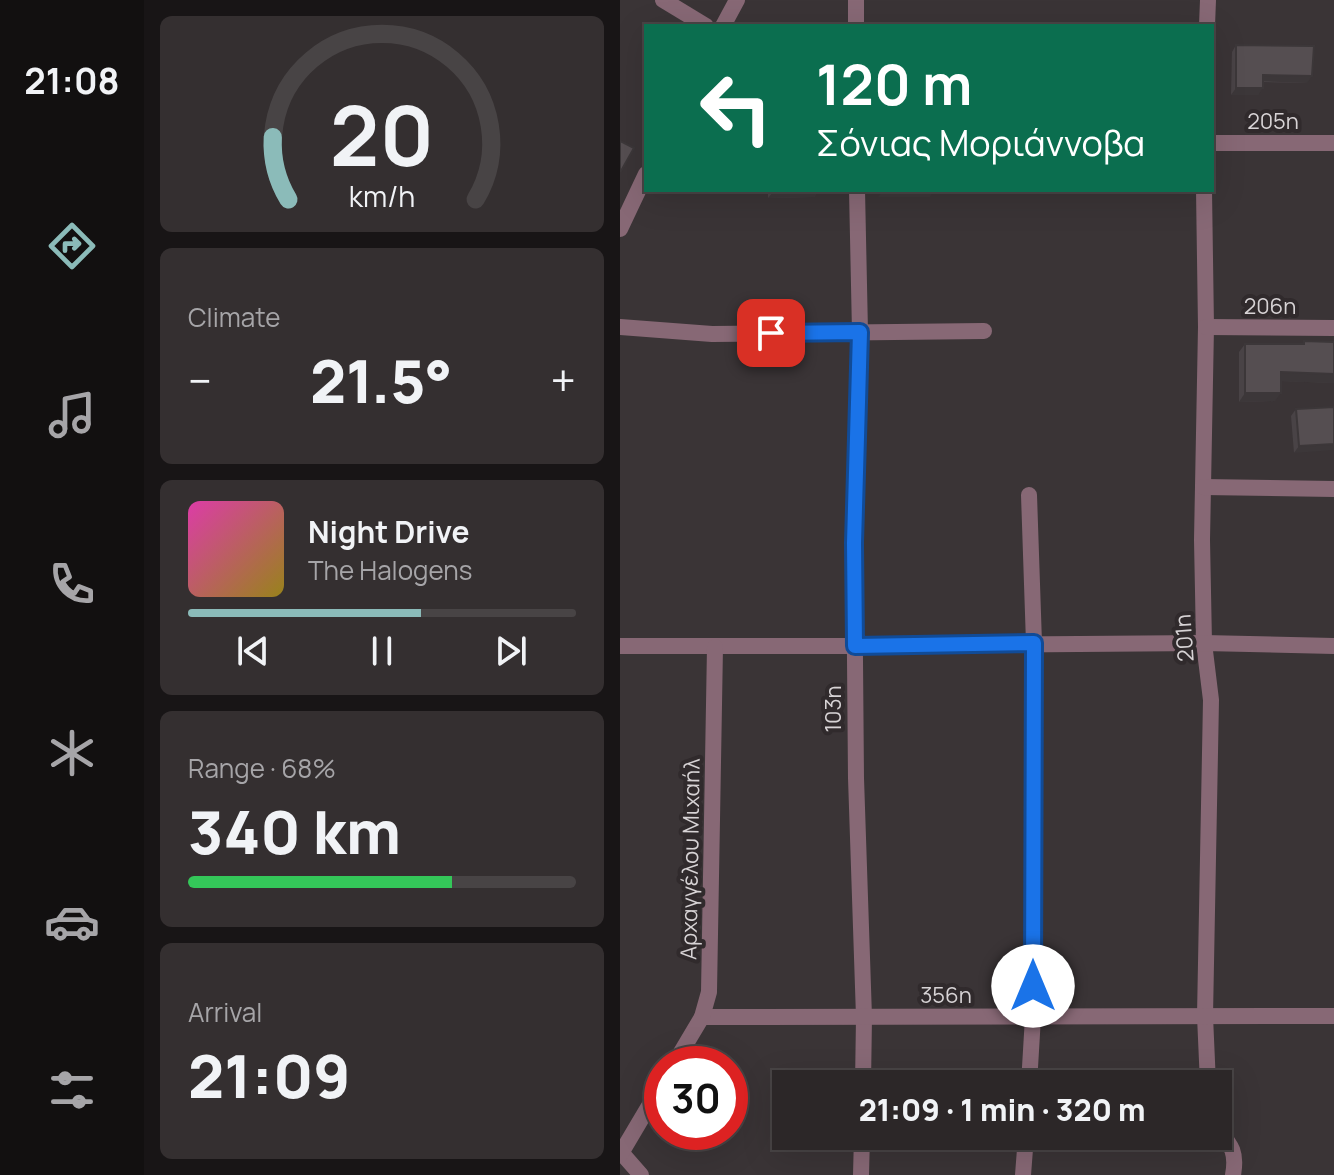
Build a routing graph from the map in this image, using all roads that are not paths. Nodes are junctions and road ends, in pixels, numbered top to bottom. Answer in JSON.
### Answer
{"nodes":[{"id":1,"x":663,"y":0,"type":"edge"},
{"id":2,"x":737,"y":0,"type":"edge"},
{"id":3,"x":856,"y":0,"type":"edge"},
{"id":4,"x":1208,"y":0,"type":"edge"},
{"id":5,"x":703,"y":24,"type":"edge"},
{"id":6,"x":724,"y":24,"type":"edge"},
{"id":7,"x":856,"y":24,"type":"edge"},
{"id":8,"x":1207,"y":24,"type":"edge"},
{"id":9,"x":1214,"y":143,"type":"edge"},
{"id":10,"x":1334,"y":143,"type":"edge"},
{"id":11,"x":644,"y":178,"type":"edge"},
{"id":12,"x":857,"y":192,"type":"edge"},
{"id":13,"x":1204,"y":192,"type":"edge"},
{"id":14,"x":620,"y":229,"type":"edge"},
{"id":15,"x":620,"y":327,"type":"edge"},
{"id":16,"x":1206,"y":327,"type":"junction"},
{"id":17,"x":1334,"y":328,"type":"edge"},
{"id":18,"x":984,"y":331,"type":"dead end"},
{"id":19,"x":860,"y":332,"type":"junction"},
{"id":20,"x":1203,"y":487,"type":"junction"},
{"id":21,"x":1334,"y":489,"type":"edge"},
{"id":22,"x":1029,"y":495,"type":"dead end"},
{"id":23,"x":1034,"y":643,"type":"junction"},
{"id":24,"x":1204,"y":643,"type":"junction"},
{"id":25,"x":620,"y":646,"type":"edge"},
{"id":26,"x":855,"y":646,"type":"junction"},
{"id":27,"x":1334,"y":646,"type":"edge"},
{"id":28,"x":715,"y":647,"type":"junction"},
{"id":29,"x":1205,"y":1016,"type":"junction"},
{"id":30,"x":1334,"y":1016,"type":"edge"},
{"id":31,"x":702,"y":1017,"type":"junction"},
{"id":32,"x":864,"y":1017,"type":"junction"},
{"id":33,"x":1033,"y":1017,"type":"junction"},
{"id":34,"x":685,"y":1046,"type":"edge"},
{"id":35,"x":863,"y":1070,"type":"edge"},
{"id":36,"x":1030,"y":1070,"type":"edge"},
{"id":37,"x":1207,"y":1070,"type":"edge"},
{"id":38,"x":644,"y":1114,"type":"edge"},
{"id":39,"x":1232,"y":1149,"type":"edge"},
{"id":40,"x":862,"y":1150,"type":"edge"},
{"id":41,"x":1025,"y":1150,"type":"edge"},
{"id":42,"x":621,"y":1153,"type":"edge"},
{"id":43,"x":641,"y":1175,"type":"edge"},
{"id":44,"x":861,"y":1175,"type":"edge"},
{"id":45,"x":1023,"y":1175,"type":"edge"},
{"id":46,"x":1233,"y":1175,"type":"edge"}],
"edges":[{"from":1,"to":5,"type":"street"},
{"from":2,"to":6,"type":"street"},
{"from":3,"to":7,"type":"street"},
{"from":4,"to":8,"type":"street"},
{"from":9,"to":10,"type":"street","name":"205η"},
{"from":11,"to":14,"type":"street"},
{"from":12,"to":19,"type":"street","name":"103η"},
{"from":13,"to":16,"type":"street","name":"201η"},
{"from":15,"to":19,"type":"street"},
{"from":16,"to":17,"type":"street","name":"206η"},
{"from":16,"to":20,"type":"street","name":"201η"},
{"from":18,"to":19,"type":"street"},
{"from":19,"to":26,"type":"street","name":"103η"},
{"from":20,"to":21,"type":"street"},
{"from":20,"to":24,"type":"street","name":"201η"},
{"from":22,"to":23,"type":"street"},
{"from":23,"to":24,"type":"street"},
{"from":23,"to":26,"type":"street"},
{"from":23,"to":33,"type":"street"},
{"from":24,"to":27,"type":"street"},
{"from":24,"to":29,"type":"street","name":"201η"},
{"from":25,"to":28,"type":"street"},
{"from":26,"to":28,"type":"street"},
{"from":26,"to":32,"type":"street","name":"103η"},
{"from":28,"to":31,"type":"street","name":"Αρχαγγέλου Μιχαήλ"},
{"from":29,"to":30,"type":"street","name":"356η"},
{"from":29,"to":33,"type":"street","name":"356η"},
{"from":29,"to":37,"type":"street","name":"201η"},
{"from":31,"to":32,"type":"street","name":"356η"},
{"from":31,"to":34,"type":"street","name":"Αρχαγγέλου Μιχαήλ"},
{"from":32,"to":33,"type":"street","name":"356η"},
{"from":32,"to":35,"type":"street","name":"103η"},
{"from":33,"to":36,"type":"street"},
{"from":38,"to":42,"type":"street"},
{"from":39,"to":46,"type":"street"},
{"from":40,"to":44,"type":"street"},
{"from":41,"to":45,"type":"street"},
{"from":42,"to":43,"type":"street"}]}
